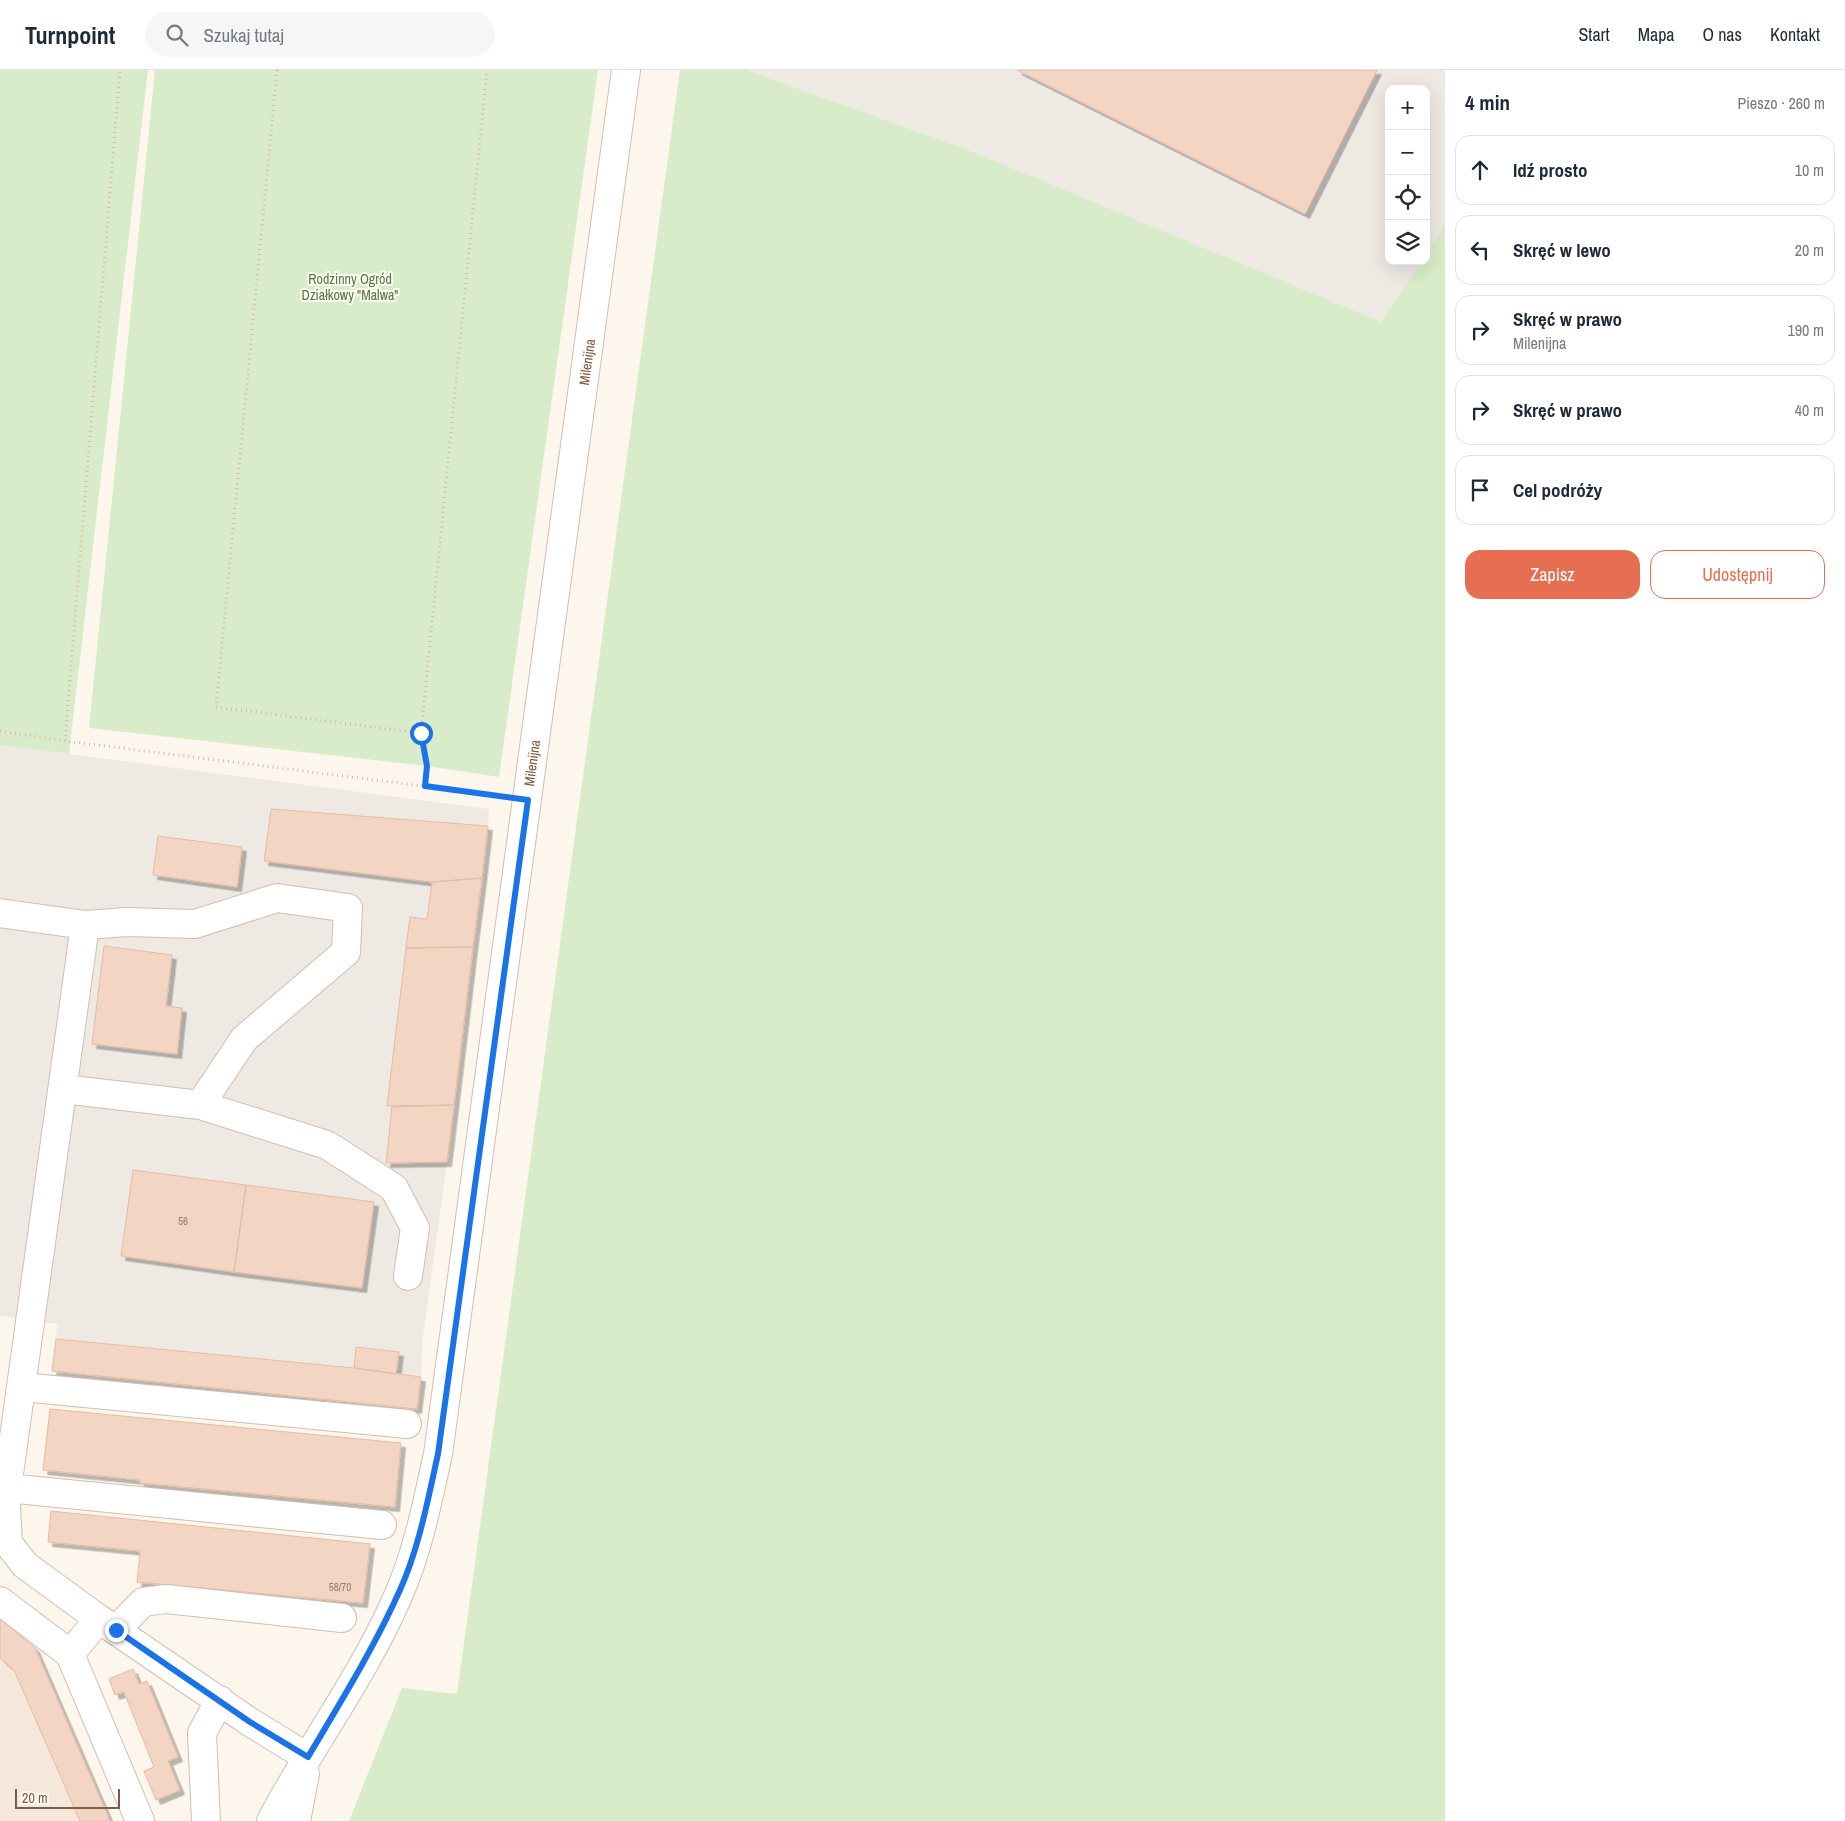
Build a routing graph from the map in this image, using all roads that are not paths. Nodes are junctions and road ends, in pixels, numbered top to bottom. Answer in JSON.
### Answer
{"nodes":[{"id":1,"x":626,"y":70,"type":"edge"},
{"id":2,"x":0,"y":913,"type":"edge"},
{"id":3,"x":85,"y":925,"type":"junction"},
{"id":4,"x":63,"y":1089,"type":"junction"},
{"id":5,"x":200,"y":1105,"type":"junction"},
{"id":6,"x":408,"y":1276,"type":"dead end"},
{"id":7,"x":22,"y":1387,"type":"junction"},
{"id":8,"x":406,"y":1424,"type":"dead end"},
{"id":9,"x":4,"y":1500,"type":"edge"},
{"id":10,"x":382,"y":1526,"type":"dead end"},
{"id":11,"x":0,"y":1602,"type":"edge"},
{"id":12,"x":342,"y":1618,"type":"dead end"},
{"id":13,"x":108,"y":1624,"type":"junction"},
{"id":14,"x":70,"y":1654,"type":"junction"},
{"id":15,"x":220,"y":1700,"type":"junction"},
{"id":16,"x":308,"y":1757,"type":"junction"},
{"id":17,"x":140,"y":1821,"type":"edge"},
{"id":18,"x":206,"y":1821,"type":"edge"},
{"id":19,"x":271,"y":1821,"type":"edge"},
{"id":20,"x":296,"y":1821,"type":"edge"}],
"edges":[{"from":1,"to":16,"type":"street","name":"Milenijna"},
{"from":2,"to":3,"type":"street"},
{"from":3,"to":4,"type":"street"},
{"from":3,"to":5,"type":"street"},
{"from":4,"to":5,"type":"street"},
{"from":4,"to":7,"type":"street"},
{"from":5,"to":6,"type":"street"},
{"from":7,"to":8,"type":"street"},
{"from":7,"to":9,"type":"street"},
{"from":9,"to":10,"type":"street"},
{"from":9,"to":13,"type":"street"},
{"from":11,"to":14,"type":"street"},
{"from":12,"to":13,"type":"street"},
{"from":13,"to":14,"type":"street"},
{"from":13,"to":15,"type":"street"},
{"from":14,"to":17,"type":"street"},
{"from":15,"to":16,"type":"street"},
{"from":15,"to":18,"type":"street"},
{"from":16,"to":19,"type":"street","name":"Milenijna"},
{"from":16,"to":20,"type":"street","name":"Milenijna"}]}
